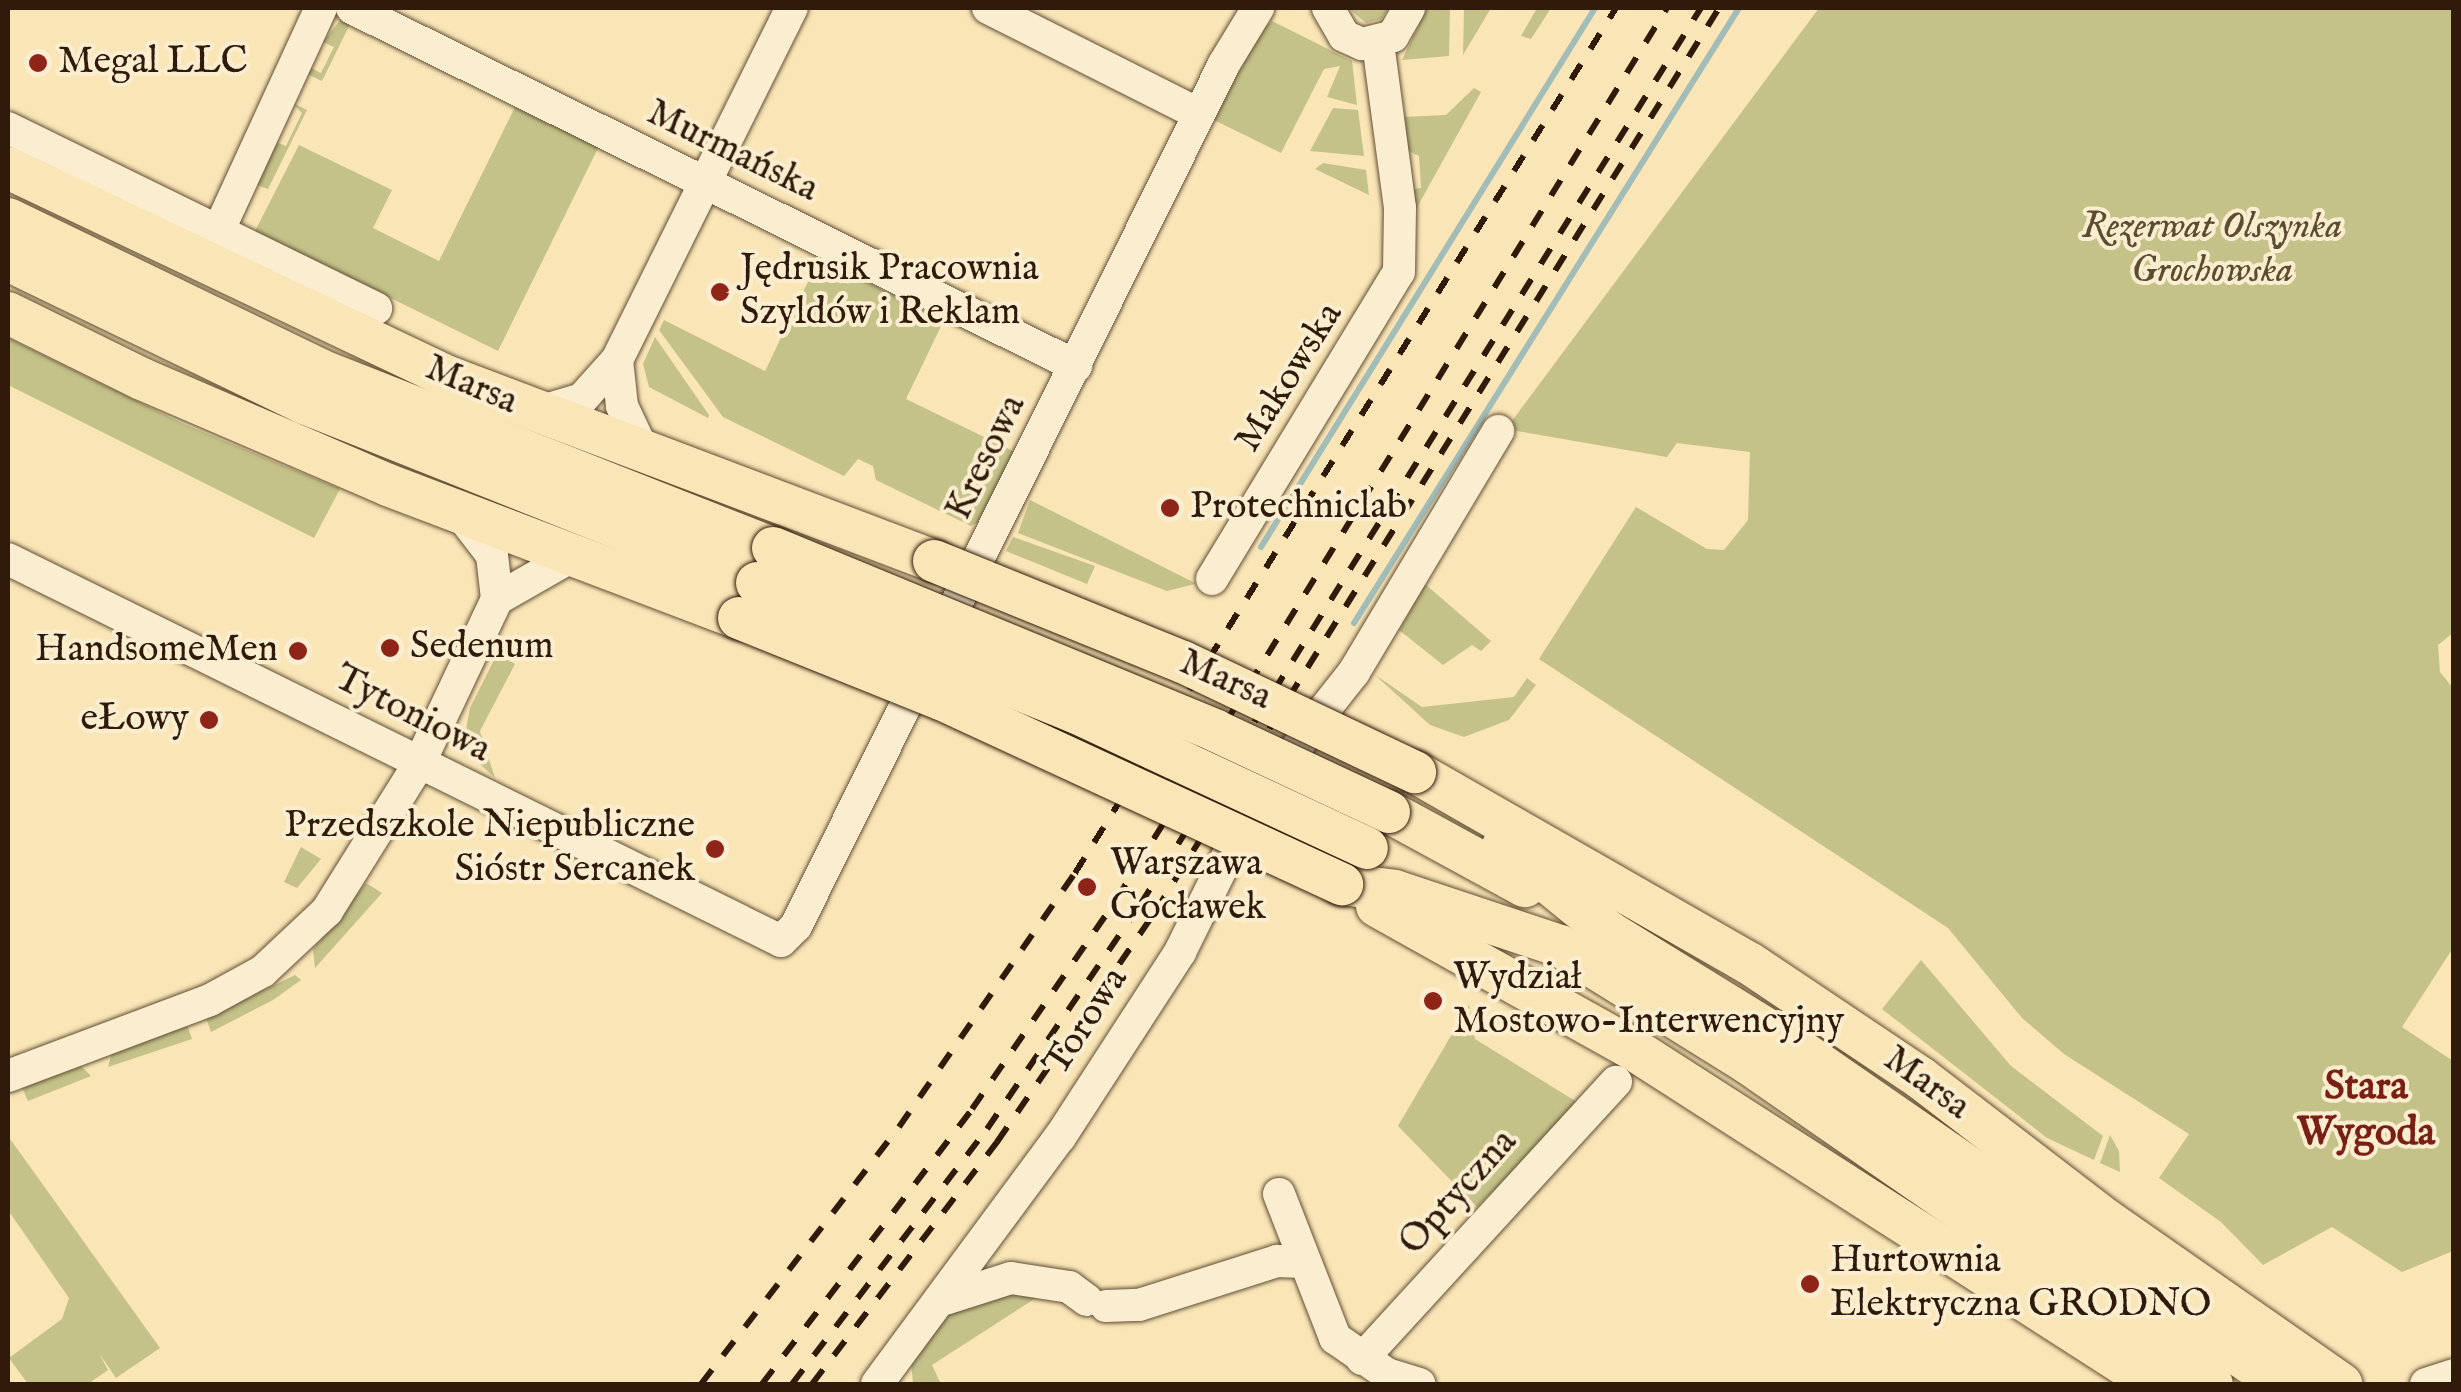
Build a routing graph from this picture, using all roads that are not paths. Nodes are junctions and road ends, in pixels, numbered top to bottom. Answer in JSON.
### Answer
{"nodes":[{"id":1,"x":321,"y":8,"type":"edge"},
{"id":2,"x":352,"y":8,"type":"edge"},
{"id":3,"x":792,"y":8,"type":"edge"},
{"id":4,"x":988,"y":8,"type":"edge"},
{"id":5,"x":1258,"y":8,"type":"edge"},
{"id":6,"x":1328,"y":8,"type":"edge"},
{"id":7,"x":1409,"y":8,"type":"edge"},
{"id":8,"x":1378,"y":44,"type":"junction"},
{"id":9,"x":1200,"y":114,"type":"junction"},
{"id":10,"x":8,"y":128,"type":"edge"},
{"id":11,"x":8,"y":168,"type":"edge"},
{"id":12,"x":702,"y":182,"type":"junction"},
{"id":13,"x":8,"y":192,"type":"edge"},
{"id":14,"x":8,"y":219,"type":"edge"},
{"id":15,"x":217,"y":234,"type":"junction"},
{"id":16,"x":147,"y":238,"type":"junction"},
{"id":17,"x":8,"y":260,"type":"edge"},
{"id":18,"x":376,"y":308,"type":"dead end"},
{"id":19,"x":8,"y":313,"type":"edge"},
{"id":20,"x":616,"y":360,"type":"junction"},
{"id":21,"x":1076,"y":366,"type":"junction"},
{"id":22,"x":535,"y":413,"type":"junction"},
{"id":23,"x":1498,"y":431,"type":"dead end"},
{"id":24,"x":644,"y":453,"type":"junction"},
{"id":25,"x":458,"y":510,"type":"junction"},
{"id":26,"x":572,"y":556,"type":"junction"},
{"id":27,"x":8,"y":559,"type":"edge"},
{"id":28,"x":1212,"y":579,"type":"dead end"},
{"id":29,"x":756,"y":583,"type":"junction"},
{"id":30,"x":496,"y":599,"type":"junction"},
{"id":31,"x":419,"y":764,"type":"junction"},
{"id":32,"x":1414,"y":772,"type":"junction"},
{"id":33,"x":1342,"y":884,"type":"junction"},
{"id":34,"x":1609,"y":932,"type":"junction"},
{"id":35,"x":782,"y":940,"type":"joint"},
{"id":36,"x":1560,"y":946,"type":"junction"},
{"id":37,"x":8,"y":1076,"type":"edge"},
{"id":38,"x":1616,"y":1082,"type":"dead end"},
{"id":39,"x":1278,"y":1194,"type":"dead end"},
{"id":40,"x":1996,"y":1210,"type":"junction"},
{"id":41,"x":1303,"y":1262,"type":"junction"},
{"id":42,"x":945,"y":1299,"type":"junction"},
{"id":43,"x":1362,"y":1359,"type":"junction"},
{"id":44,"x":892,"y":1376,"type":"edge"},
{"id":45,"x":2454,"y":1376,"type":"edge"},
{"id":46,"x":1420,"y":1384,"type":"edge"},
{"id":47,"x":2155,"y":1384,"type":"edge"},
{"id":48,"x":2212,"y":1384,"type":"edge"},
{"id":49,"x":2281,"y":1384,"type":"edge"},
{"id":50,"x":2341,"y":1384,"type":"edge"},
{"id":51,"x":2426,"y":1384,"type":"edge"}],
"edges":[{"from":1,"to":15,"type":"street"},
{"from":2,"to":12,"type":"street","name":"Murmańska"},
{"from":3,"to":12,"type":"street"},
{"from":4,"to":9,"type":"street"},
{"from":5,"to":9,"type":"street","name":"Kresowa"},
{"from":6,"to":8,"type":"street"},
{"from":7,"to":8,"type":"street"},
{"from":8,"to":28,"type":"street","name":"Makowska"},
{"from":9,"to":21,"type":"street","name":"Kresowa"},
{"from":10,"to":15,"type":"street"},
{"from":11,"to":16,"type":"main road","name":"Marsa"},
{"from":12,"to":20,"type":"street"},
{"from":12,"to":21,"type":"street","name":"Murmańska"},
{"from":13,"to":16,"type":"main road"},
{"from":14,"to":29,"type":"main road","name":"Marsa"},
{"from":15,"to":18,"type":"street"},
{"from":16,"to":22,"type":"main road","name":"Marsa"},
{"from":17,"to":29,"type":"main road","name":"Marsa"},
{"from":19,"to":25,"type":"main road","name":"Marsa"},
{"from":20,"to":22,"type":"street"},
{"from":20,"to":24,"type":"street"},
{"from":21,"to":35,"type":"street","name":"Kresowa"},
{"from":22,"to":24,"type":"main road","name":"Marsa"},
{"from":23,"to":42,"type":"street","name":"Torowa"},
{"from":24,"to":32,"type":"main road","name":"Marsa","bridge":true},
{"from":25,"to":26,"type":"main road","name":"Marsa"},
{"from":25,"to":30,"type":"street"},
{"from":26,"to":29,"type":"main road","name":"Marsa"},
{"from":26,"to":30,"type":"street"},
{"from":27,"to":31,"type":"street","name":"Tytoniowa"},
{"from":29,"to":33,"type":"main road","name":"Marsa","bridge":true},
{"from":29,"to":34,"type":"main road","name":"Marsa","bridge":true},
{"from":29,"to":36,"type":"main road","name":"Marsa","bridge":true},
{"from":30,"to":31,"type":"street"},
{"from":31,"to":35,"type":"street","name":"Tytoniowa"},
{"from":31,"to":37,"type":"street"},
{"from":32,"to":34,"type":"main road"},
{"from":32,"to":50,"type":"main road","name":"Marsa"},
{"from":33,"to":36,"type":"main road"},
{"from":33,"to":47,"type":"main road","name":"Marsa"},
{"from":34,"to":40,"type":"main road"},
{"from":36,"to":40,"type":"main road"},
{"from":38,"to":43,"type":"street","name":"Optyczna"},
{"from":39,"to":41,"type":"street"},
{"from":40,"to":48,"type":"main road"},
{"from":40,"to":49,"type":"main road"},
{"from":41,"to":42,"type":"street"},
{"from":41,"to":43,"type":"street"},
{"from":42,"to":44,"type":"street","name":"Torowa"},
{"from":43,"to":46,"type":"street"},
{"from":45,"to":51,"type":"street"}]}
